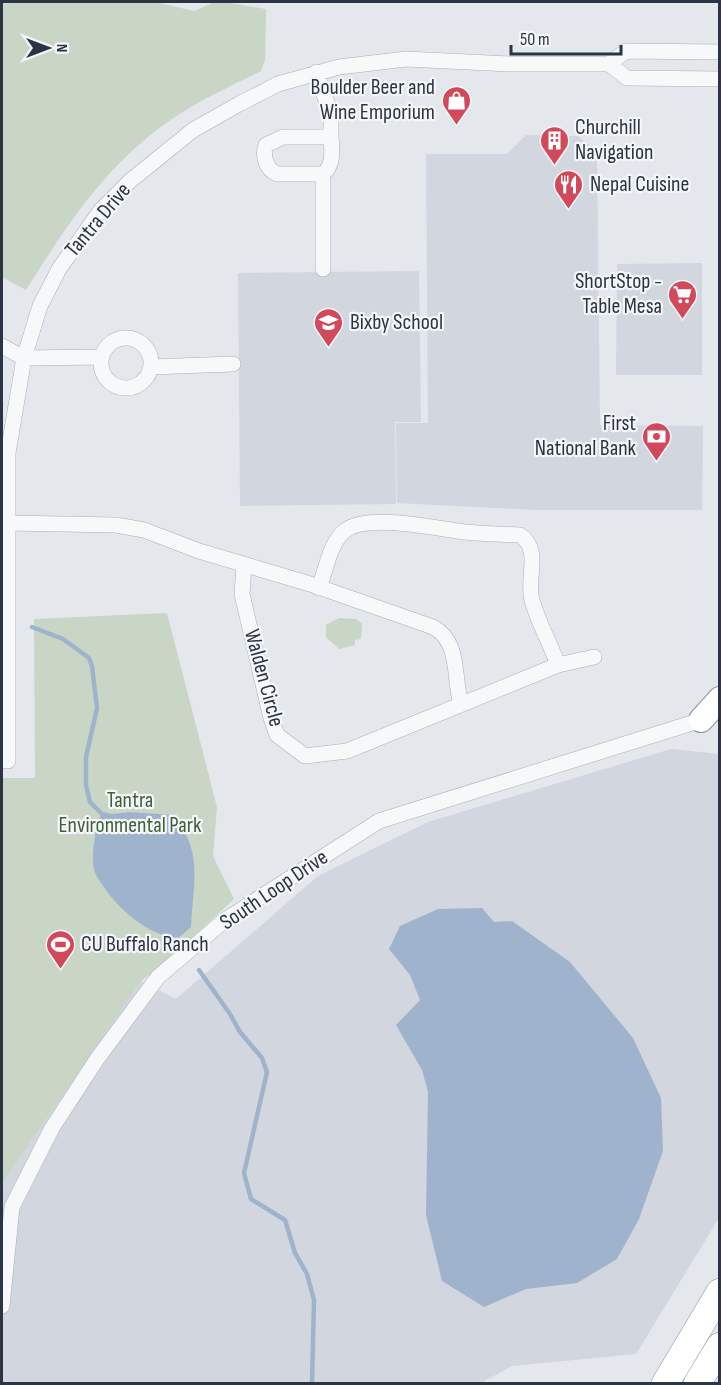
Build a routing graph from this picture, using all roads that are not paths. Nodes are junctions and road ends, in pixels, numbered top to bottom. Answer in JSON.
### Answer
{"nodes":[{"id":1,"x":720,"y":52,"type":"edge"},
{"id":2,"x":609,"y":64,"type":"junction"},
{"id":3,"x":316,"y":72,"type":"junction"},
{"id":4,"x":720,"y":79,"type":"edge"},
{"id":5,"x":331,"y":137,"type":"junction"},
{"id":6,"x":323,"y":174,"type":"junction"},
{"id":7,"x":323,"y":268,"type":"dead end"},
{"id":8,"x":2,"y":345,"type":"edge"},
{"id":9,"x":102,"y":357,"type":"junction"},
{"id":10,"x":24,"y":358,"type":"junction"},
{"id":11,"x":233,"y":364,"type":"dead end"},
{"id":12,"x":151,"y":367,"type":"junction"},
{"id":13,"x":8,"y":523,"type":"junction"},
{"id":14,"x":243,"y":566,"type":"junction"},
{"id":15,"x":320,"y":588,"type":"junction"},
{"id":16,"x":594,"y":657,"type":"dead end"},
{"id":17,"x":558,"y":664,"type":"junction"},
{"id":18,"x":720,"y":699,"type":"edge"},
{"id":19,"x":461,"y":704,"type":"junction"},
{"id":20,"x":710,"y":717,"type":"edge"},
{"id":21,"x":5,"y":760,"type":"edge"},
{"id":22,"x":720,"y":1278,"type":"edge"},
{"id":23,"x":720,"y":1292,"type":"edge"},
{"id":24,"x":2,"y":1306,"type":"edge"},
{"id":25,"x":695,"y":1332,"type":"junction"},
{"id":26,"x":720,"y":1346,"type":"edge"},
{"id":27,"x":664,"y":1383,"type":"edge"},
{"id":28,"x":697,"y":1383,"type":"edge"}],
"edges":[{"from":1,"to":2,"type":"street","name":"Tantra Drive"},
{"from":2,"to":3,"type":"street","name":"Tantra Drive"},
{"from":2,"to":4,"type":"street","name":"Tantra Drive"},
{"from":3,"to":5,"type":"street"},
{"from":3,"to":10,"type":"street","name":"Tantra Drive"},
{"from":5,"to":6,"type":"street"},
{"from":5,"to":6,"type":"street"},
{"from":6,"to":7,"type":"street"},
{"from":8,"to":10,"type":"street"},
{"from":9,"to":10,"type":"street"},
{"from":9,"to":12,"type":"street"},
{"from":9,"to":12,"type":"street"},
{"from":10,"to":13,"type":"street","name":"Tantra Drive"},
{"from":11,"to":12,"type":"street"},
{"from":13,"to":14,"type":"street"},
{"from":13,"to":21,"type":"street","name":"Tantra Drive"},
{"from":14,"to":15,"type":"street"},
{"from":14,"to":19,"type":"street","name":"Walden Circle"},
{"from":15,"to":17,"type":"street"},
{"from":15,"to":19,"type":"street"},
{"from":16,"to":17,"type":"street","name":"Walden Circle"},
{"from":17,"to":19,"type":"street","name":"Walden Circle"},
{"from":18,"to":20,"type":"highway"},
{"from":20,"to":24,"type":"street","name":"South Loop Drive"},
{"from":22,"to":25,"type":"highway"},
{"from":23,"to":25,"type":"highway"},
{"from":25,"to":27,"type":"highway"},
{"from":26,"to":28,"type":"highway"}]}
